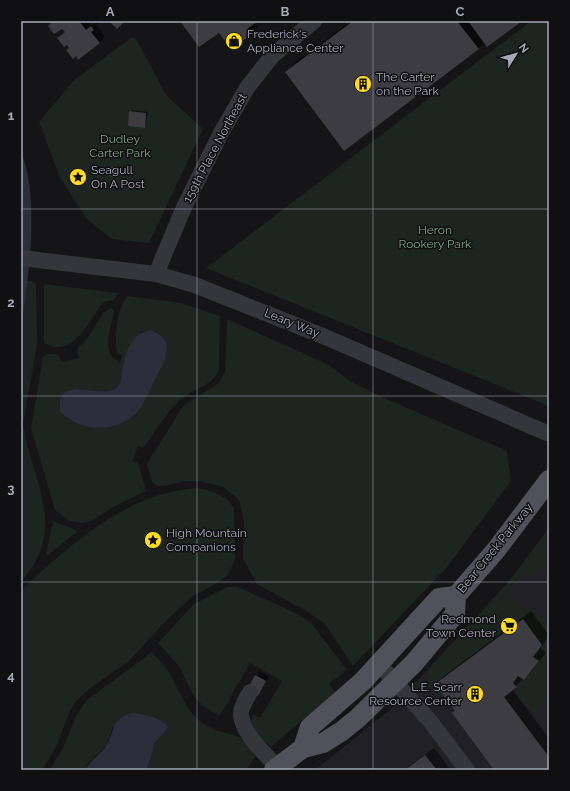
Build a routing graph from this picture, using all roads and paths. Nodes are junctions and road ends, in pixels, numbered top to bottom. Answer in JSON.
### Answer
{"nodes":[{"id":1,"x":314,"y":21,"type":"edge"},
{"id":2,"x":21,"y":258,"type":"edge"},
{"id":3,"x":156,"y":274,"type":"junction"},
{"id":4,"x":549,"y":434,"type":"edge"},
{"id":5,"x":549,"y":480,"type":"edge"},
{"id":6,"x":456,"y":596,"type":"junction"},
{"id":7,"x":379,"y":664,"type":"junction"},
{"id":8,"x":396,"y":682,"type":"junction"},
{"id":9,"x":250,"y":692,"type":"dead end"},
{"id":10,"x":303,"y":748,"type":"junction"},
{"id":11,"x":276,"y":769,"type":"edge"},
{"id":12,"x":467,"y":770,"type":"edge"}],
"edges":[{"from":1,"to":3,"type":"street","name":"159th Place Northeast"},
{"from":2,"to":3,"type":"street","name":"Leary Way"},
{"from":3,"to":4,"type":"street","name":"Leary Way"},
{"from":5,"to":6,"type":"main road","name":"Bear Creek Parkway"},
{"from":6,"to":7,"type":"main road","name":"Bear Creek Parkway"},
{"from":6,"to":8,"type":"main road","name":"Bear Creek Parkway"},
{"from":7,"to":8,"type":"street"},
{"from":7,"to":10,"type":"main road","name":"Bear Creek Parkway"},
{"from":8,"to":10,"type":"main road","name":"Bear Creek Parkway"},
{"from":8,"to":12,"type":"street"},
{"from":9,"to":11,"type":"street"},
{"from":10,"to":11,"type":"main road","name":"Bear Creek Parkway"}]}
